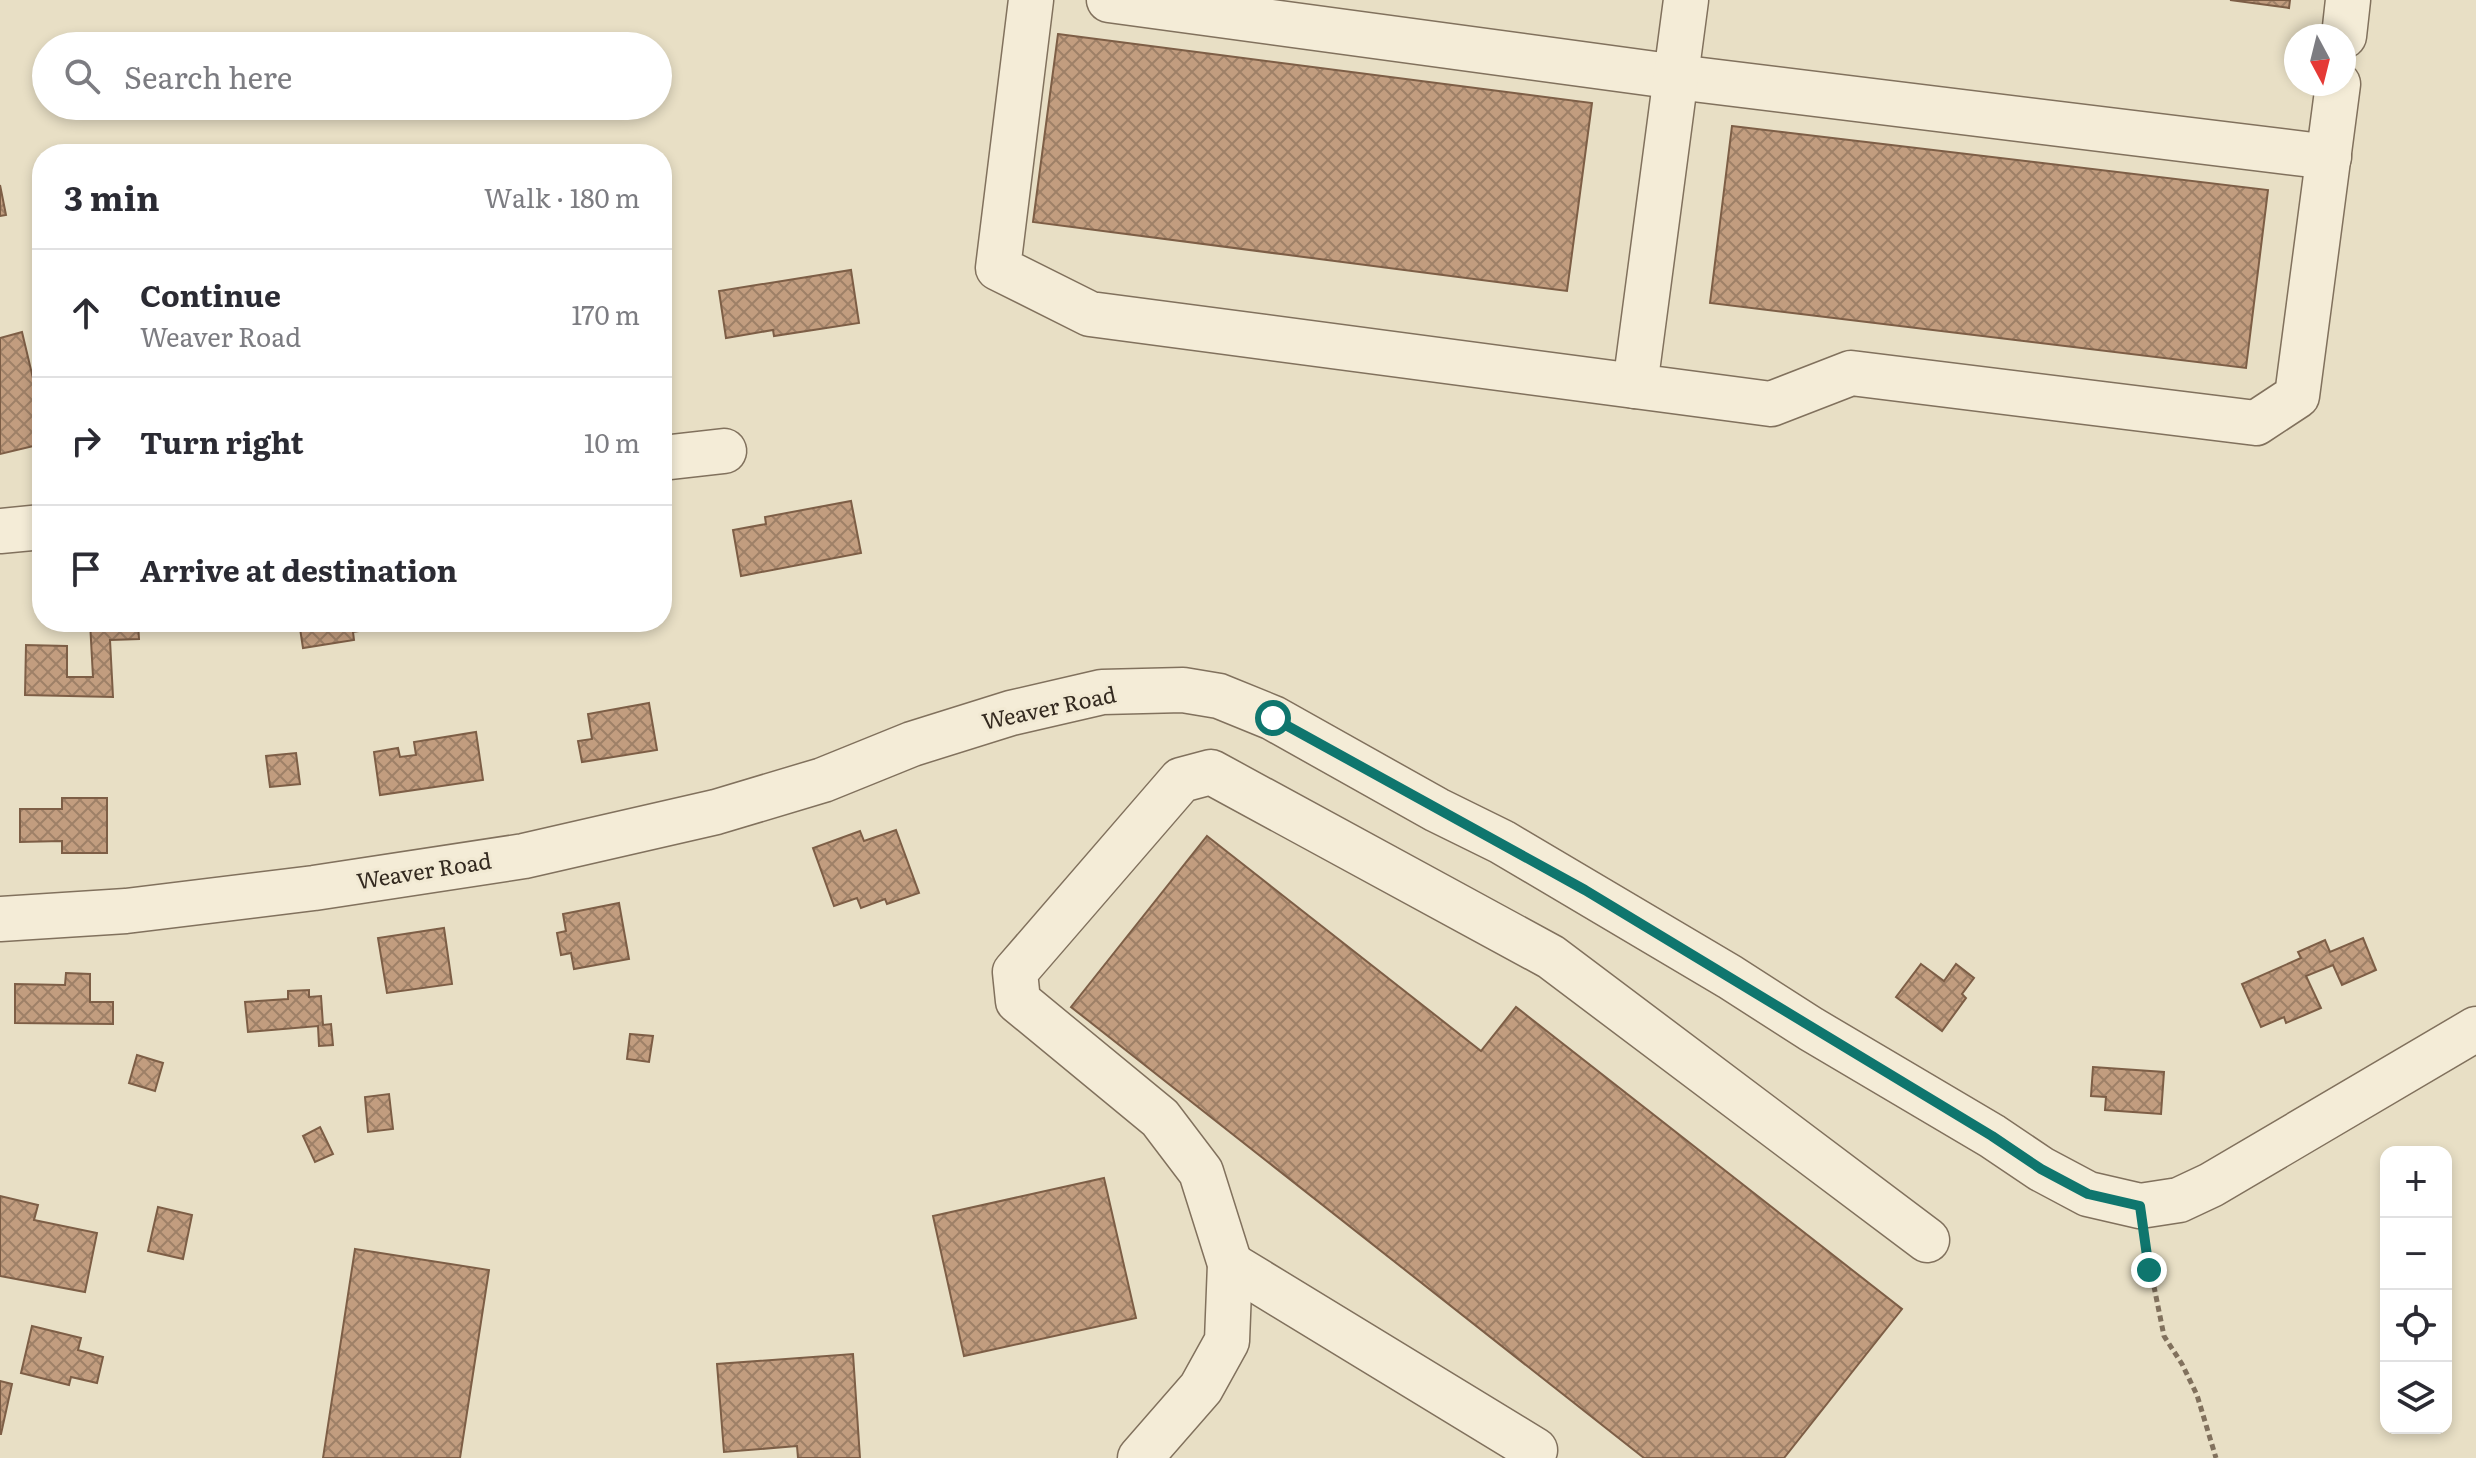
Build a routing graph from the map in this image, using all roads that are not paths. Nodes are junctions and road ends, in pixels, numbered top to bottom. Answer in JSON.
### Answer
{"nodes":[{"id":1,"x":1031,"y":0,"type":"edge"},
{"id":2,"x":1109,"y":0,"type":"edge"},
{"id":3,"x":1686,"y":0,"type":"edge"},
{"id":4,"x":2348,"y":0,"type":"edge"},
{"id":5,"x":2345,"y":24,"type":"edge"},
{"id":6,"x":1677,"y":77,"type":"junction"},
{"id":7,"x":2337,"y":96,"type":"edge"},
{"id":8,"x":2329,"y":157,"type":"junction"},
{"id":9,"x":1635,"y":386,"type":"junction"},
{"id":10,"x":724,"y":451,"type":"dead end"},
{"id":11,"x":672,"y":457,"type":"edge"},
{"id":12,"x":32,"y":528,"type":"edge"},
{"id":13,"x":0,"y":531,"type":"edge"},
{"id":14,"x":0,"y":919,"type":"edge"},
{"id":15,"x":2476,"y":1029,"type":"edge"},
{"id":16,"x":1927,"y":1240,"type":"dead end"},
{"id":17,"x":1230,"y":1264,"type":"junction"},
{"id":18,"x":1535,"y":1450,"type":"dead end"},
{"id":19,"x":1140,"y":1458,"type":"edge"}],
"edges":[{"from":1,"to":9,"type":"street"},
{"from":2,"to":6,"type":"street"},
{"from":3,"to":6,"type":"street"},
{"from":4,"to":5,"type":"street"},
{"from":6,"to":8,"type":"street"},
{"from":6,"to":9,"type":"street"},
{"from":7,"to":8,"type":"street"},
{"from":8,"to":9,"type":"street"},
{"from":10,"to":11,"type":"street"},
{"from":12,"to":13,"type":"street"},
{"from":14,"to":15,"type":"street","name":"Weaver Road"},
{"from":16,"to":17,"type":"street"},
{"from":17,"to":18,"type":"street"},
{"from":17,"to":19,"type":"street"}]}
